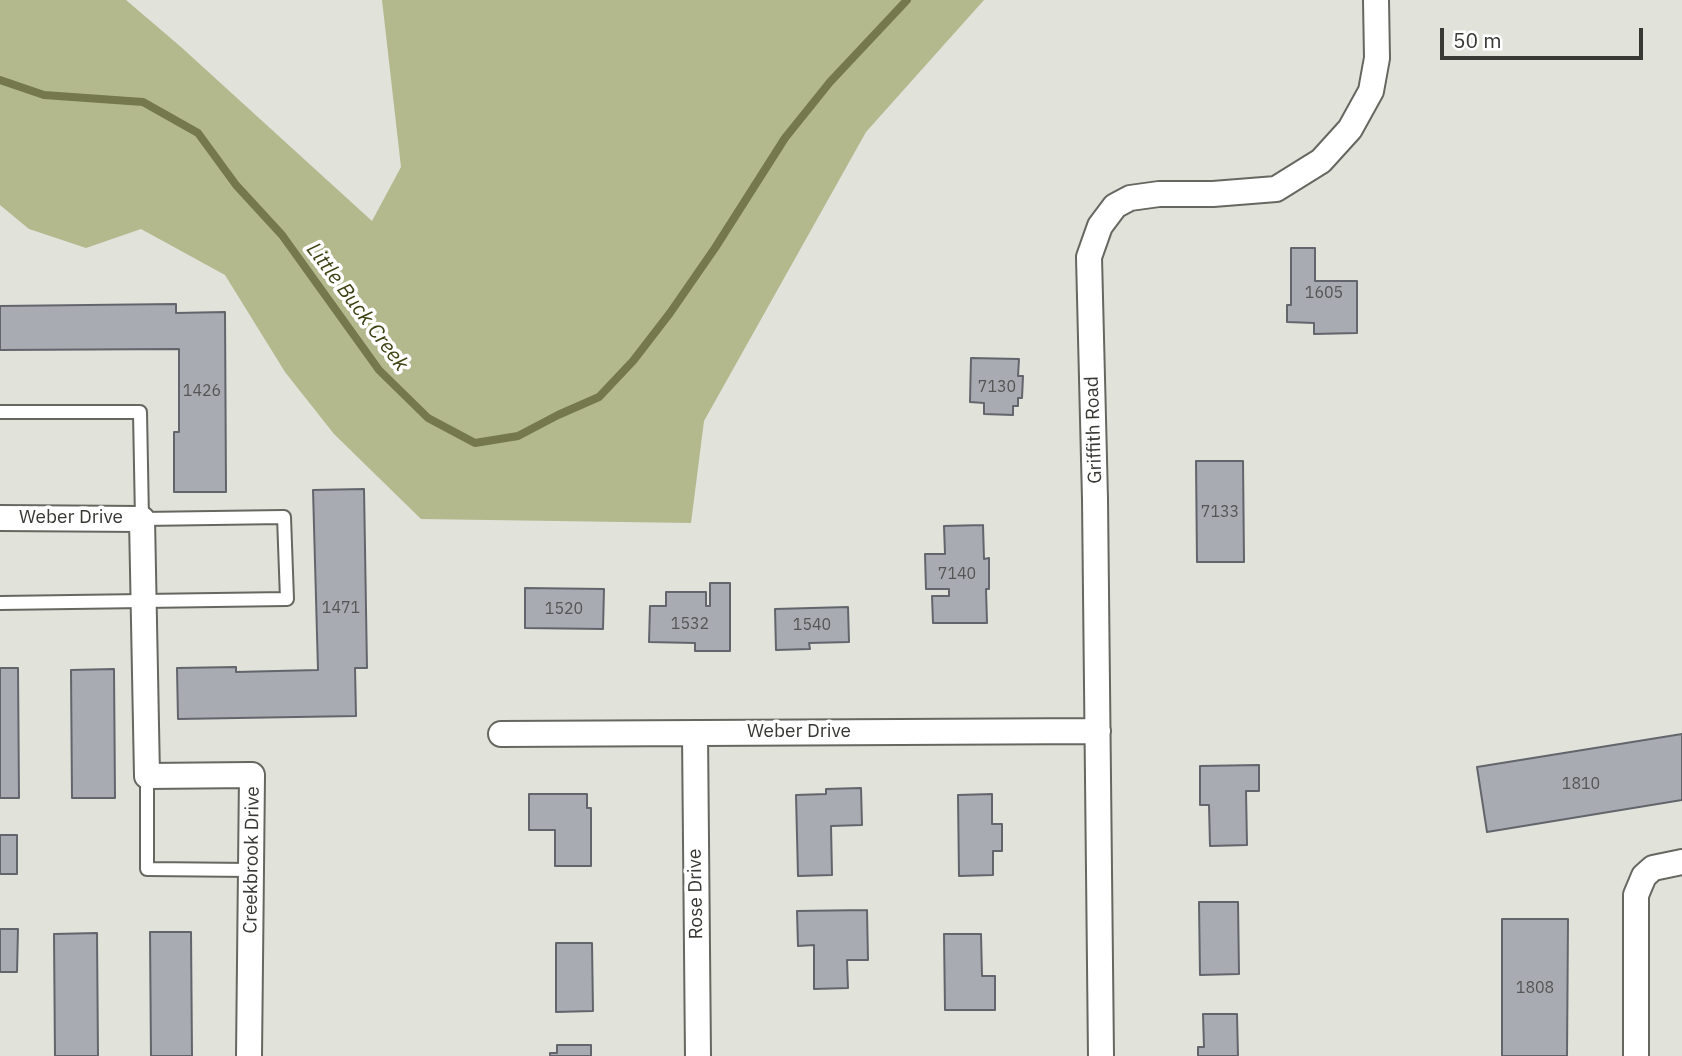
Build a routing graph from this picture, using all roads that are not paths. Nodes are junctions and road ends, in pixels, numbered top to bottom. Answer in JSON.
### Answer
{"nodes":[{"id":1,"x":1376,"y":0,"type":"edge"},
{"id":2,"x":0,"y":412,"type":"edge"},
{"id":3,"x":0,"y":518,"type":"edge"},
{"id":4,"x":142,"y":519,"type":"junction"},
{"id":5,"x":143,"y":601,"type":"junction"},
{"id":6,"x":0,"y":603,"type":"edge"},
{"id":7,"x":1098,"y":731,"type":"junction"},
{"id":8,"x":695,"y":733,"type":"junction"},
{"id":9,"x":501,"y":734,"type":"dead end"},
{"id":10,"x":147,"y":776,"type":"junction"},
{"id":11,"x":1682,"y":862,"type":"edge"},
{"id":12,"x":251,"y":870,"type":"junction"},
{"id":13,"x":249,"y":1056,"type":"edge"},
{"id":14,"x":698,"y":1056,"type":"edge"},
{"id":15,"x":1101,"y":1056,"type":"edge"},
{"id":16,"x":1636,"y":1056,"type":"edge"}],
"edges":[{"from":1,"to":7,"type":"street","name":"Griffith Road"},
{"from":2,"to":4,"type":"lane"},
{"from":3,"to":4,"type":"street","name":"Weber Drive"},
{"from":4,"to":5,"type":"street"},
{"from":4,"to":5,"type":"lane"},
{"from":5,"to":6,"type":"lane"},
{"from":5,"to":10,"type":"street"},
{"from":7,"to":8,"type":"street","name":"Weber Drive"},
{"from":7,"to":15,"type":"street","name":"Griffith Road"},
{"from":8,"to":9,"type":"street","name":"Weber Drive"},
{"from":8,"to":14,"type":"street","name":"Rose Drive"},
{"from":10,"to":12,"type":"lane"},
{"from":10,"to":12,"type":"street","name":"Creekbrook Drive"},
{"from":11,"to":16,"type":"street"},
{"from":12,"to":13,"type":"street","name":"Creekbrook Drive"}]}
